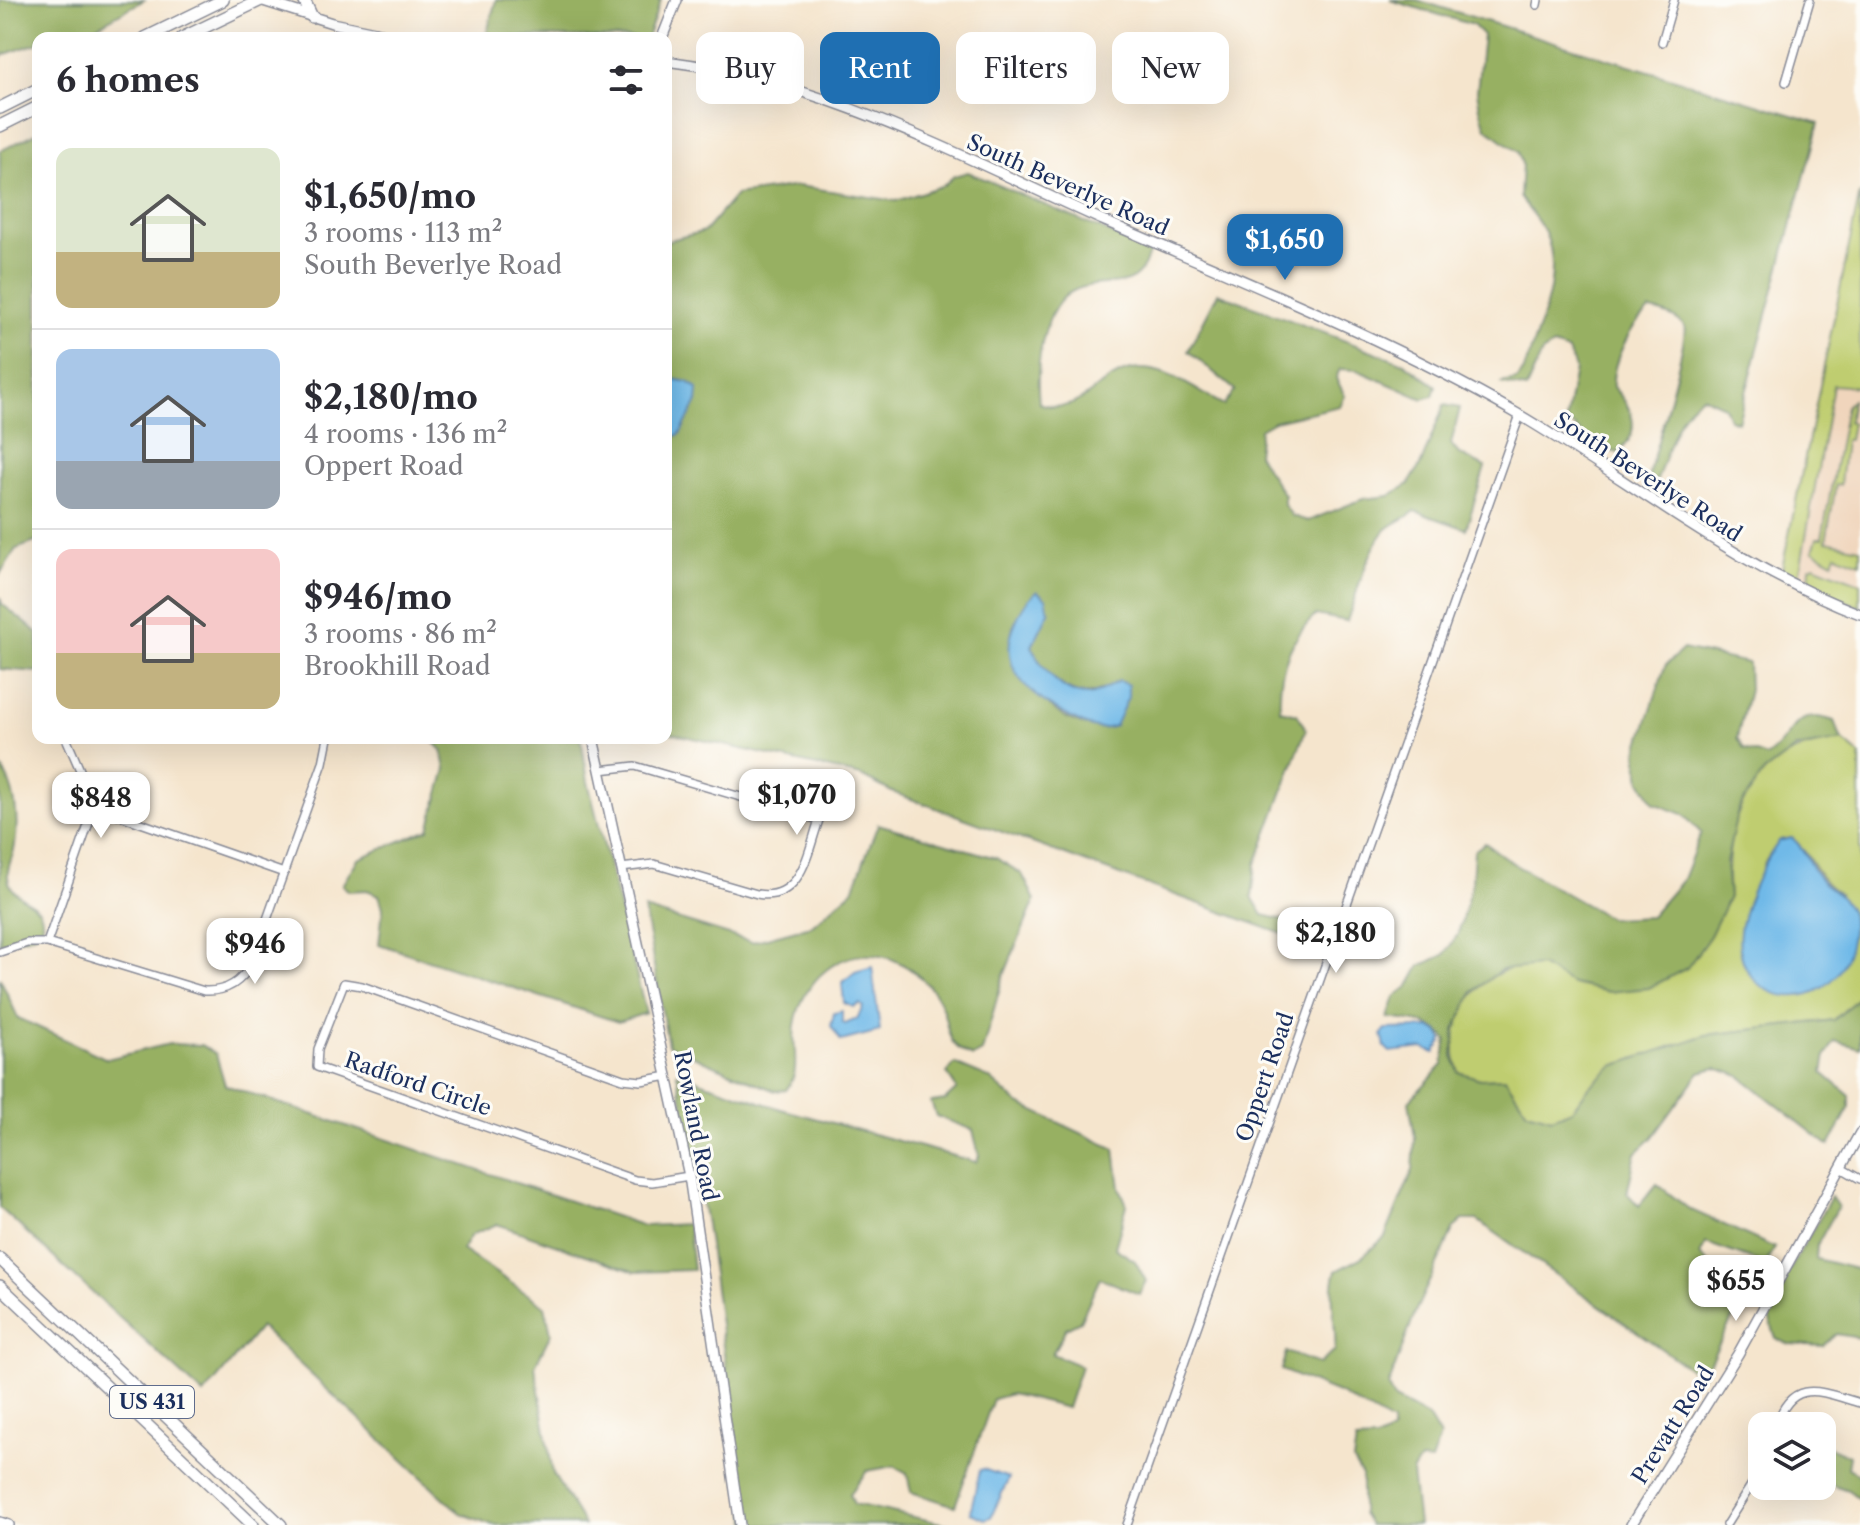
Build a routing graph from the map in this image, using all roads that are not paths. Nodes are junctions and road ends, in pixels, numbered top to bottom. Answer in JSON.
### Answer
{"nodes":[{"id":1,"x":195,"y":0,"type":"edge"},
{"id":2,"x":223,"y":0,"type":"edge"},
{"id":3,"x":261,"y":0,"type":"edge"},
{"id":4,"x":304,"y":0,"type":"edge"},
{"id":5,"x":677,"y":0,"type":"edge"},
{"id":6,"x":1674,"y":0,"type":"edge"},
{"id":7,"x":1810,"y":0,"type":"edge"},
{"id":8,"x":312,"y":17,"type":"junction"},
{"id":9,"x":186,"y":18,"type":"junction"},
{"id":10,"x":157,"y":32,"type":"edge"},
{"id":11,"x":194,"y":32,"type":"edge"},
{"id":12,"x":378,"y":32,"type":"edge"},
{"id":13,"x":664,"y":32,"type":"edge"},
{"id":14,"x":1662,"y":42,"type":"dead end"},
{"id":15,"x":672,"y":62,"type":"edge"},
{"id":16,"x":1786,"y":82,"type":"dead end"},
{"id":17,"x":32,"y":92,"type":"edge"},
{"id":18,"x":0,"y":108,"type":"edge"},
{"id":19,"x":32,"y":110,"type":"edge"},
{"id":20,"x":0,"y":126,"type":"edge"},
{"id":21,"x":1520,"y":415,"type":"junction"},
{"id":22,"x":1860,"y":614,"type":"edge"},
{"id":23,"x":68,"y":744,"type":"edge"},
{"id":24,"x":327,"y":744,"type":"edge"},
{"id":25,"x":594,"y":744,"type":"edge"},
{"id":26,"x":600,"y":770,"type":"junction"},
{"id":27,"x":92,"y":806,"type":"junction"},
{"id":28,"x":621,"y":868,"type":"junction"},
{"id":29,"x":284,"y":873,"type":"junction"},
{"id":30,"x":47,"y":943,"type":"junction"},
{"id":31,"x":0,"y":952,"type":"edge"},
{"id":32,"x":668,"y":1076,"type":"junction"},
{"id":33,"x":1860,"y":1133,"type":"edge"},
{"id":34,"x":1841,"y":1168,"type":"junction"},
{"id":35,"x":689,"y":1176,"type":"junction"},
{"id":36,"x":1860,"y":1179,"type":"edge"},
{"id":37,"x":0,"y":1259,"type":"edge"},
{"id":38,"x":0,"y":1286,"type":"edge"},
{"id":39,"x":1860,"y":1403,"type":"edge"},
{"id":40,"x":1782,"y":1412,"type":"edge"},
{"id":41,"x":183,"y":1432,"type":"junction"},
{"id":42,"x":170,"y":1446,"type":"junction"},
{"id":43,"x":1748,"y":1490,"type":"edge"},
{"id":44,"x":0,"y":1522,"type":"edge"},
{"id":45,"x":9,"y":1525,"type":"edge"},
{"id":46,"x":253,"y":1525,"type":"edge"},
{"id":47,"x":281,"y":1525,"type":"edge"},
{"id":48,"x":740,"y":1525,"type":"edge"},
{"id":49,"x":1127,"y":1525,"type":"edge"},
{"id":50,"x":1631,"y":1525,"type":"edge"},
{"id":51,"x":1726,"y":1525,"type":"edge"}],
"edges":[{"from":1,"to":9,"type":"highway"},
{"from":2,"to":9,"type":"highway"},
{"from":3,"to":8,"type":"street"},
{"from":3,"to":11,"type":"highway"},
{"from":4,"to":8,"type":"highway"},
{"from":5,"to":13,"type":"street"},
{"from":6,"to":14,"type":"street"},
{"from":7,"to":16,"type":"street"},
{"from":8,"to":12,"type":"street"},
{"from":9,"to":10,"type":"highway"},
{"from":15,"to":21,"type":"street","name":"South Beverlye Road"},
{"from":17,"to":18,"type":"highway"},
{"from":19,"to":20,"type":"highway"},
{"from":21,"to":22,"type":"street","name":"South Beverlye Road"},
{"from":21,"to":49,"type":"street","name":"Oppert Road"},
{"from":23,"to":27,"type":"street"},
{"from":24,"to":29,"type":"street"},
{"from":25,"to":26,"type":"street","name":"Rowland Road"},
{"from":26,"to":28,"type":"street","name":"Rowland Road"},
{"from":26,"to":28,"type":"street"},
{"from":27,"to":29,"type":"street"},
{"from":27,"to":30,"type":"street"},
{"from":28,"to":32,"type":"street","name":"Rowland Road"},
{"from":29,"to":30,"type":"street"},
{"from":30,"to":31,"type":"street"},
{"from":32,"to":35,"type":"street","name":"Rowland Road"},
{"from":32,"to":35,"type":"street","name":"Radford Circle"},
{"from":33,"to":34,"type":"street","name":"Prevatt Road"},
{"from":34,"to":36,"type":"street"},
{"from":34,"to":50,"type":"street","name":"Prevatt Road"},
{"from":35,"to":48,"type":"street","name":"Rowland Road"},
{"from":37,"to":41,"type":"highway","number":"US 431"},
{"from":38,"to":42,"type":"highway","number":"US 431"},
{"from":39,"to":40,"type":"street"},
{"from":41,"to":42,"type":"highway"},
{"from":41,"to":47,"type":"highway","number":"US 431"},
{"from":42,"to":46,"type":"highway","number":"US 431"},
{"from":43,"to":51,"type":"street"},
{"from":44,"to":45,"type":"street"}]}
